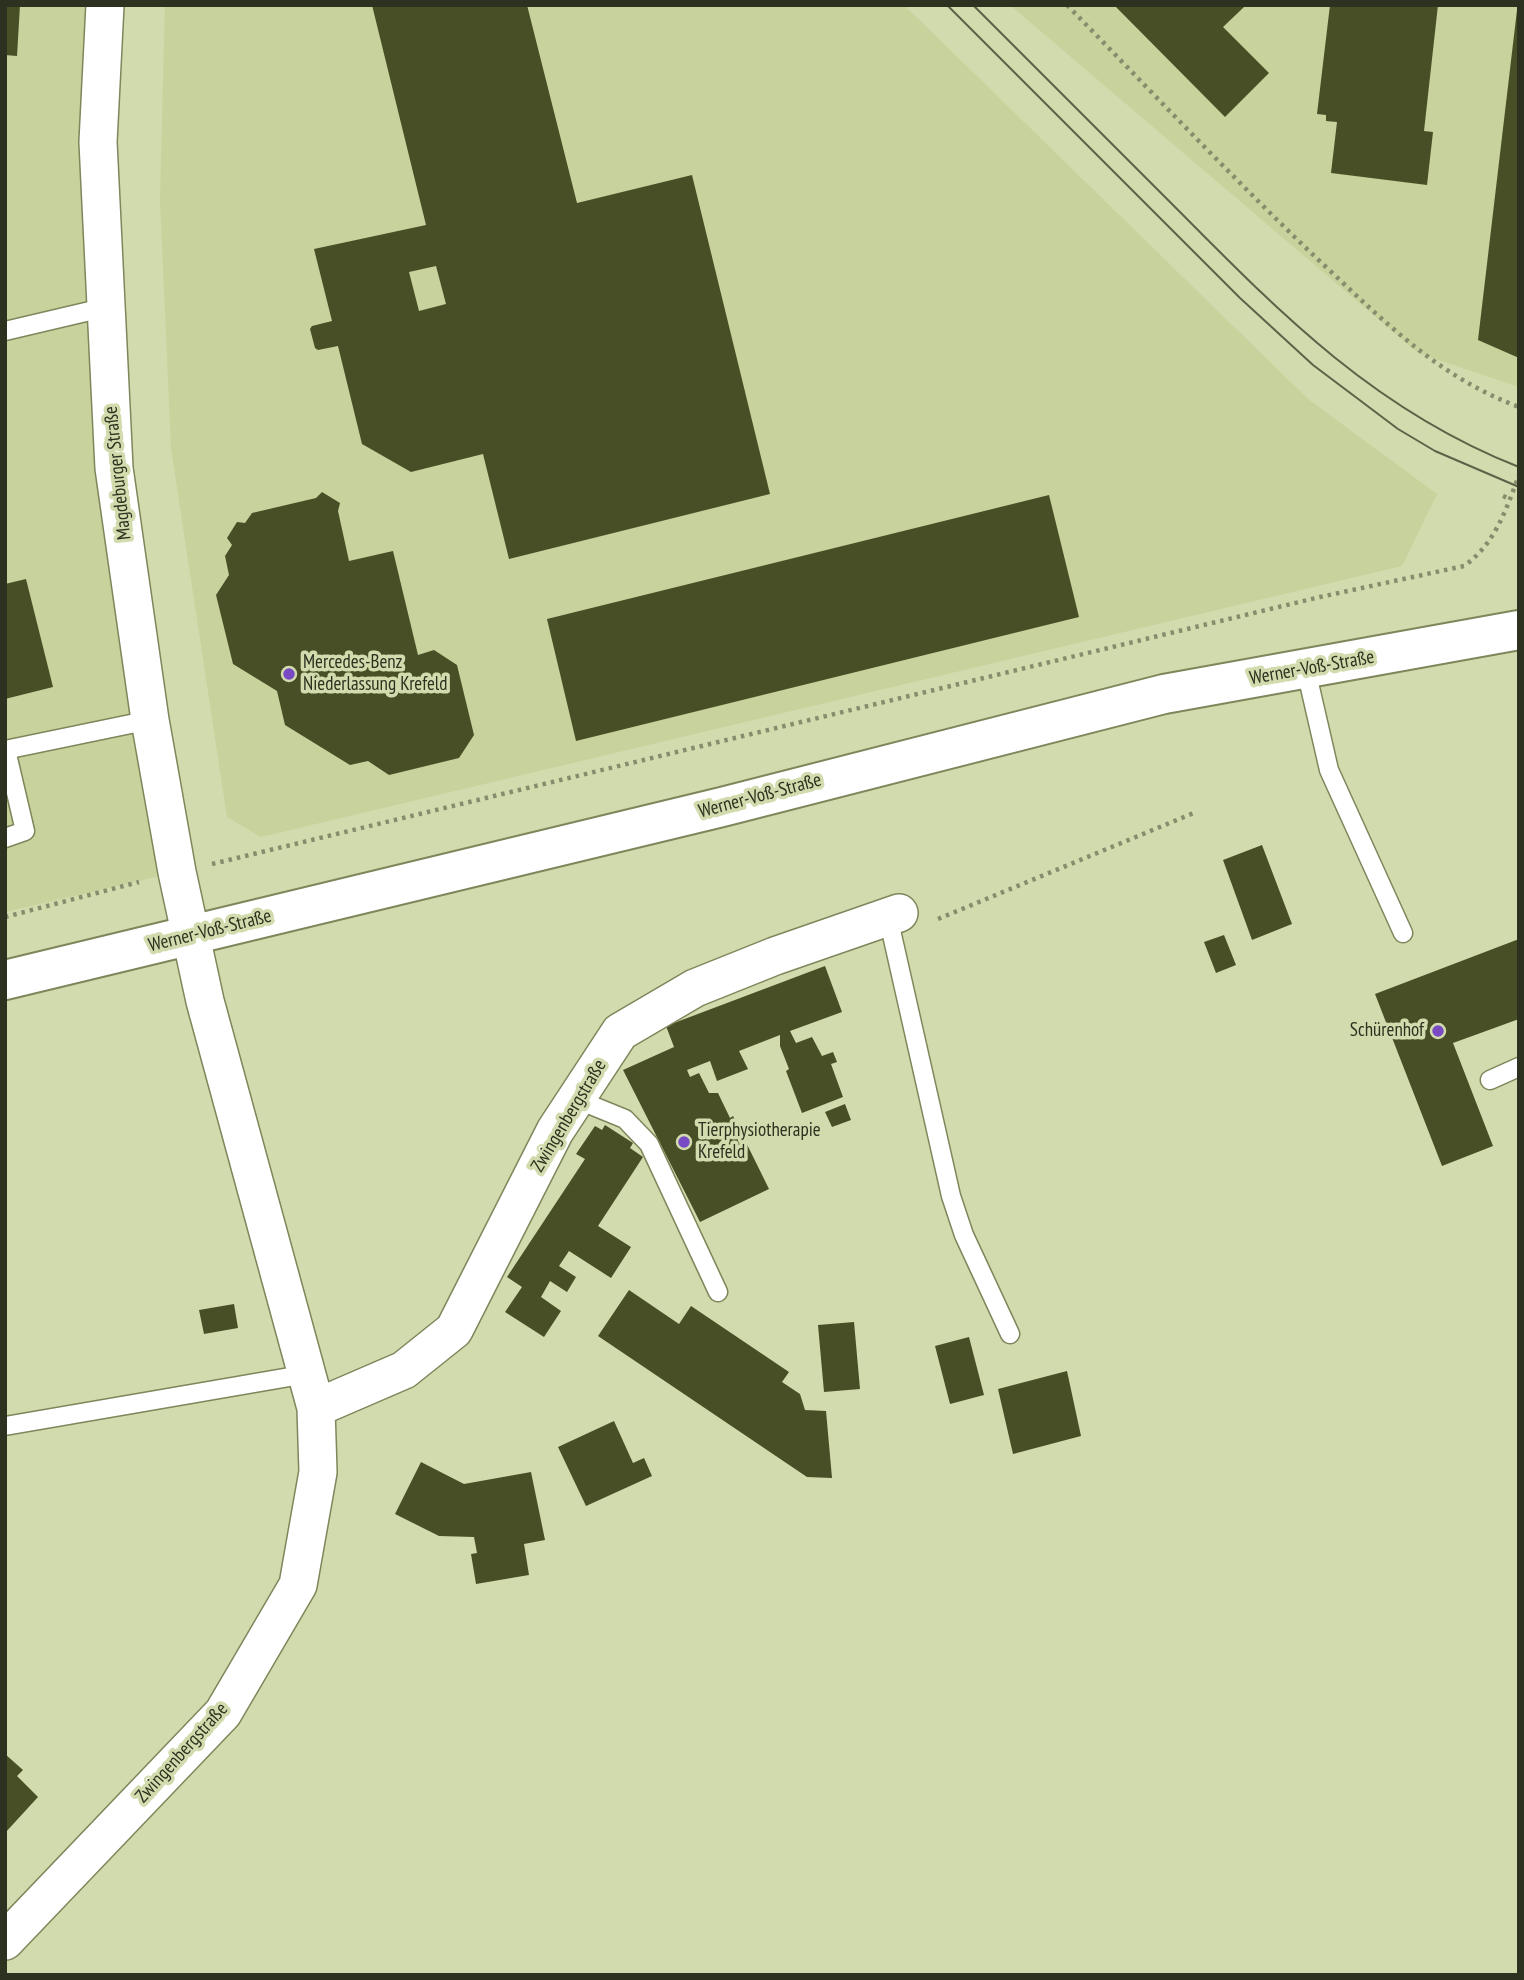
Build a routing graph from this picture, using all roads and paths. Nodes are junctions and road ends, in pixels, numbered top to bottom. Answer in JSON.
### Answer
{"nodes":[{"id":1,"x":105,"y":5,"type":"edge"},
{"id":2,"x":1067,"y":5,"type":"edge"},
{"id":3,"x":107,"y":307,"type":"junction"},
{"id":4,"x":5,"y":331,"type":"edge"},
{"id":5,"x":1519,"y":407,"type":"edge"},
{"id":6,"x":1519,"y":475,"type":"edge"},
{"id":7,"x":1503,"y":496,"type":"dead end"},
{"id":8,"x":1510,"y":499,"type":"junction"},
{"id":9,"x":1519,"y":630,"type":"edge"},
{"id":10,"x":1307,"y":670,"type":"junction"},
{"id":11,"x":150,"y":720,"type":"junction"},
{"id":12,"x":5,"y":750,"type":"edge"},
{"id":13,"x":1196,"y":812,"type":"dead end"},
{"id":14,"x":5,"y":838,"type":"edge"},
{"id":15,"x":177,"y":872,"type":"junction"},
{"id":16,"x":893,"y":915,"type":"junction"},
{"id":17,"x":5,"y":917,"type":"edge"},
{"id":18,"x":1403,"y":933,"type":"dead end"},
{"id":19,"x":190,"y":936,"type":"junction"},
{"id":20,"x":5,"y":980,"type":"edge"},
{"id":21,"x":1519,"y":1067,"type":"edge"},
{"id":22,"x":1490,"y":1080,"type":"dead end"},
{"id":23,"x":576,"y":1099,"type":"junction"},
{"id":24,"x":718,"y":1292,"type":"dead end"},
{"id":25,"x":1010,"y":1334,"type":"dead end"},
{"id":26,"x":312,"y":1391,"type":"junction"},
{"id":27,"x":5,"y":1426,"type":"edge"},
{"id":28,"x":5,"y":1941,"type":"edge"}],
"edges":[{"from":1,"to":3,"type":"street","name":"Magdeburger Straße"},
{"from":2,"to":5,"type":"path"},
{"from":3,"to":4,"type":"lane"},
{"from":3,"to":11,"type":"street","name":"Magdeburger Straße"},
{"from":6,"to":8,"type":"path"},
{"from":7,"to":8,"type":"path"},
{"from":8,"to":15,"type":"path"},
{"from":9,"to":10,"type":"main road","name":"Werner-Voß-Straße"},
{"from":10,"to":18,"type":"lane"},
{"from":10,"to":19,"type":"main road","name":"Werner-Voß-Straße"},
{"from":11,"to":12,"type":"lane"},
{"from":11,"to":15,"type":"street","name":"Magdeburger Straße"},
{"from":12,"to":14,"type":"lane"},
{"from":13,"to":16,"type":"path"},
{"from":15,"to":17,"type":"path"},
{"from":15,"to":19,"type":"street","name":"Magdeburger Straße"},
{"from":16,"to":23,"type":"street","name":"Zwingenbergstraße"},
{"from":16,"to":25,"type":"lane"},
{"from":19,"to":20,"type":"main road","name":"Werner-Voß-Straße"},
{"from":19,"to":26,"type":"street","name":"Zwingenbergstraße"},
{"from":21,"to":22,"type":"lane"},
{"from":23,"to":24,"type":"lane"},
{"from":23,"to":26,"type":"street","name":"Zwingenbergstraße"},
{"from":26,"to":27,"type":"lane"},
{"from":26,"to":28,"type":"street","name":"Zwingenbergstraße"}]}
